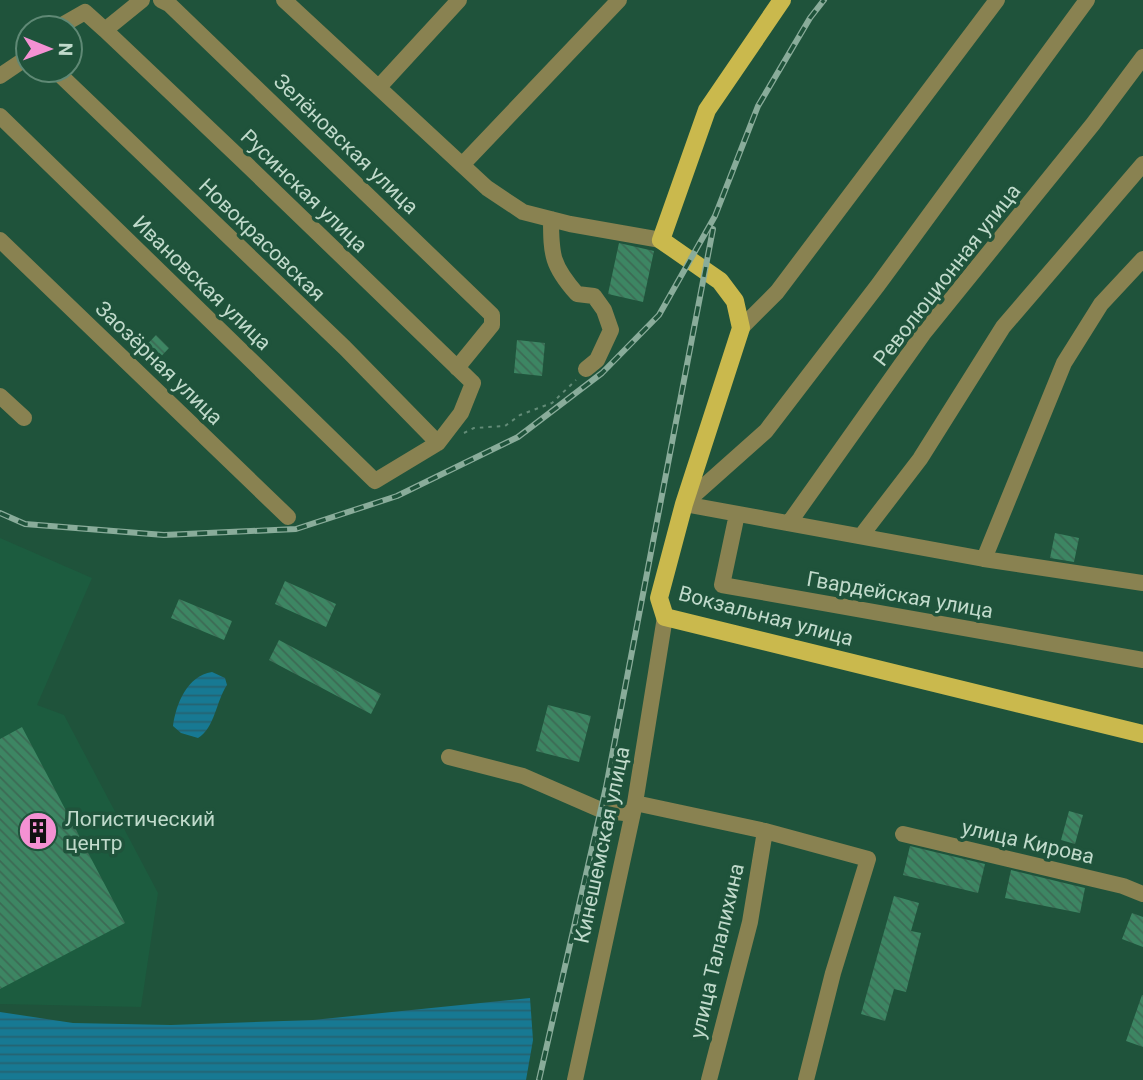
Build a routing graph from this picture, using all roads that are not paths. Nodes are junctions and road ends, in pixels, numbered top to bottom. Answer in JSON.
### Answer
{"nodes":[{"id":1,"x":142,"y":0,"type":"edge"},
{"id":2,"x":161,"y":0,"type":"edge"},
{"id":3,"x":459,"y":0,"type":"edge"},
{"id":4,"x":619,"y":0,"type":"edge"},
{"id":5,"x":782,"y":0,"type":"edge"},
{"id":6,"x":997,"y":0,"type":"edge"},
{"id":7,"x":1087,"y":0,"type":"edge"},
{"id":8,"x":294,"y":3,"type":"edge"},
{"id":9,"x":82,"y":14,"type":"edge"},
{"id":10,"x":105,"y":30,"type":"junction"},
{"id":11,"x":1143,"y":57,"type":"edge"},
{"id":12,"x":14,"y":64,"type":"edge"},
{"id":13,"x":0,"y":76,"type":"edge"},
{"id":14,"x":70,"y":84,"type":"edge"},
{"id":15,"x":379,"y":87,"type":"junction"},
{"id":16,"x":0,"y":116,"type":"edge"},
{"id":17,"x":462,"y":164,"type":"junction"},
{"id":18,"x":1143,"y":164,"type":"edge"},
{"id":19,"x":551,"y":219,"type":"junction"},
{"id":20,"x":0,"y":240,"type":"edge"},
{"id":21,"x":661,"y":240,"type":"junction"},
{"id":22,"x":1143,"y":259,"type":"edge"},
{"id":23,"x":741,"y":328,"type":"junction"},
{"id":24,"x":457,"y":368,"type":"junction"},
{"id":25,"x":586,"y":369,"type":"road end"},
{"id":26,"x":0,"y":396,"type":"edge"},
{"id":27,"x":24,"y":418,"type":"dead end"},
{"id":28,"x":438,"y":443,"type":"junction"},
{"id":29,"x":684,"y":504,"type":"junction"},
{"id":30,"x":737,"y":514,"type":"junction"},
{"id":31,"x":288,"y":517,"type":"dead end"},
{"id":32,"x":789,"y":523,"type":"junction"},
{"id":33,"x":861,"y":536,"type":"junction"},
{"id":34,"x":984,"y":559,"type":"junction"},
{"id":35,"x":1143,"y":583,"type":"edge"},
{"id":36,"x":665,"y":617,"type":"junction"},
{"id":37,"x":1143,"y":660,"type":"edge"},
{"id":38,"x":1143,"y":734,"type":"edge"},
{"id":39,"x":449,"y":757,"type":"dead end"},
{"id":40,"x":634,"y":809,"type":"junction"},
{"id":41,"x":765,"y":831,"type":"junction"},
{"id":42,"x":903,"y":834,"type":"dead end"},
{"id":43,"x":1143,"y":894,"type":"edge"},
{"id":44,"x":575,"y":1080,"type":"edge"},
{"id":45,"x":709,"y":1080,"type":"edge"},
{"id":46,"x":806,"y":1080,"type":"edge"}],
"edges":[{"from":1,"to":10,"type":"street"},
{"from":2,"to":24,"type":"street","name":"Зелёновская улица"},
{"from":3,"to":15,"type":"street"},
{"from":4,"to":17,"type":"street"},
{"from":5,"to":21,"type":"main road"},
{"from":6,"to":23,"type":"street"},
{"from":7,"to":29,"type":"street"},
{"from":8,"to":15,"type":"street"},
{"from":9,"to":10,"type":"street","name":"Русинская улица"},
{"from":10,"to":24,"type":"street","name":"Русинская улица"},
{"from":11,"to":32,"type":"street","name":"Революционная улица"},
{"from":12,"to":13,"type":"street"},
{"from":14,"to":28,"type":"street","name":"Новокрасовская"},
{"from":15,"to":17,"type":"street"},
{"from":16,"to":28,"type":"street","name":"Ивановская улица"},
{"from":17,"to":19,"type":"street"},
{"from":18,"to":33,"type":"street"},
{"from":19,"to":21,"type":"street"},
{"from":19,"to":25,"type":"street"},
{"from":20,"to":31,"type":"street","name":"Заозёрная улица"},
{"from":21,"to":23,"type":"main road"},
{"from":22,"to":34,"type":"street"},
{"from":23,"to":29,"type":"main road","name":"Вокзальная улица"},
{"from":24,"to":28,"type":"street","name":"Русинская улица"},
{"from":26,"to":27,"type":"street"},
{"from":29,"to":30,"type":"street"},
{"from":29,"to":36,"type":"main road","name":"Вокзальная улица"},
{"from":30,"to":32,"type":"street"},
{"from":30,"to":37,"type":"street","name":"Гвардейская улица"},
{"from":32,"to":33,"type":"street"},
{"from":33,"to":34,"type":"street"},
{"from":34,"to":35,"type":"street"},
{"from":36,"to":38,"type":"main road","name":"Вокзальная улица"},
{"from":36,"to":40,"type":"street","name":"Кинешемская улица"},
{"from":39,"to":40,"type":"street"},
{"from":40,"to":41,"type":"street"},
{"from":40,"to":44,"type":"street","name":"Кинешемская улица"},
{"from":41,"to":45,"type":"street","name":"улица Талалихина"},
{"from":41,"to":46,"type":"street"},
{"from":42,"to":43,"type":"street","name":"улица Кирова"}]}
